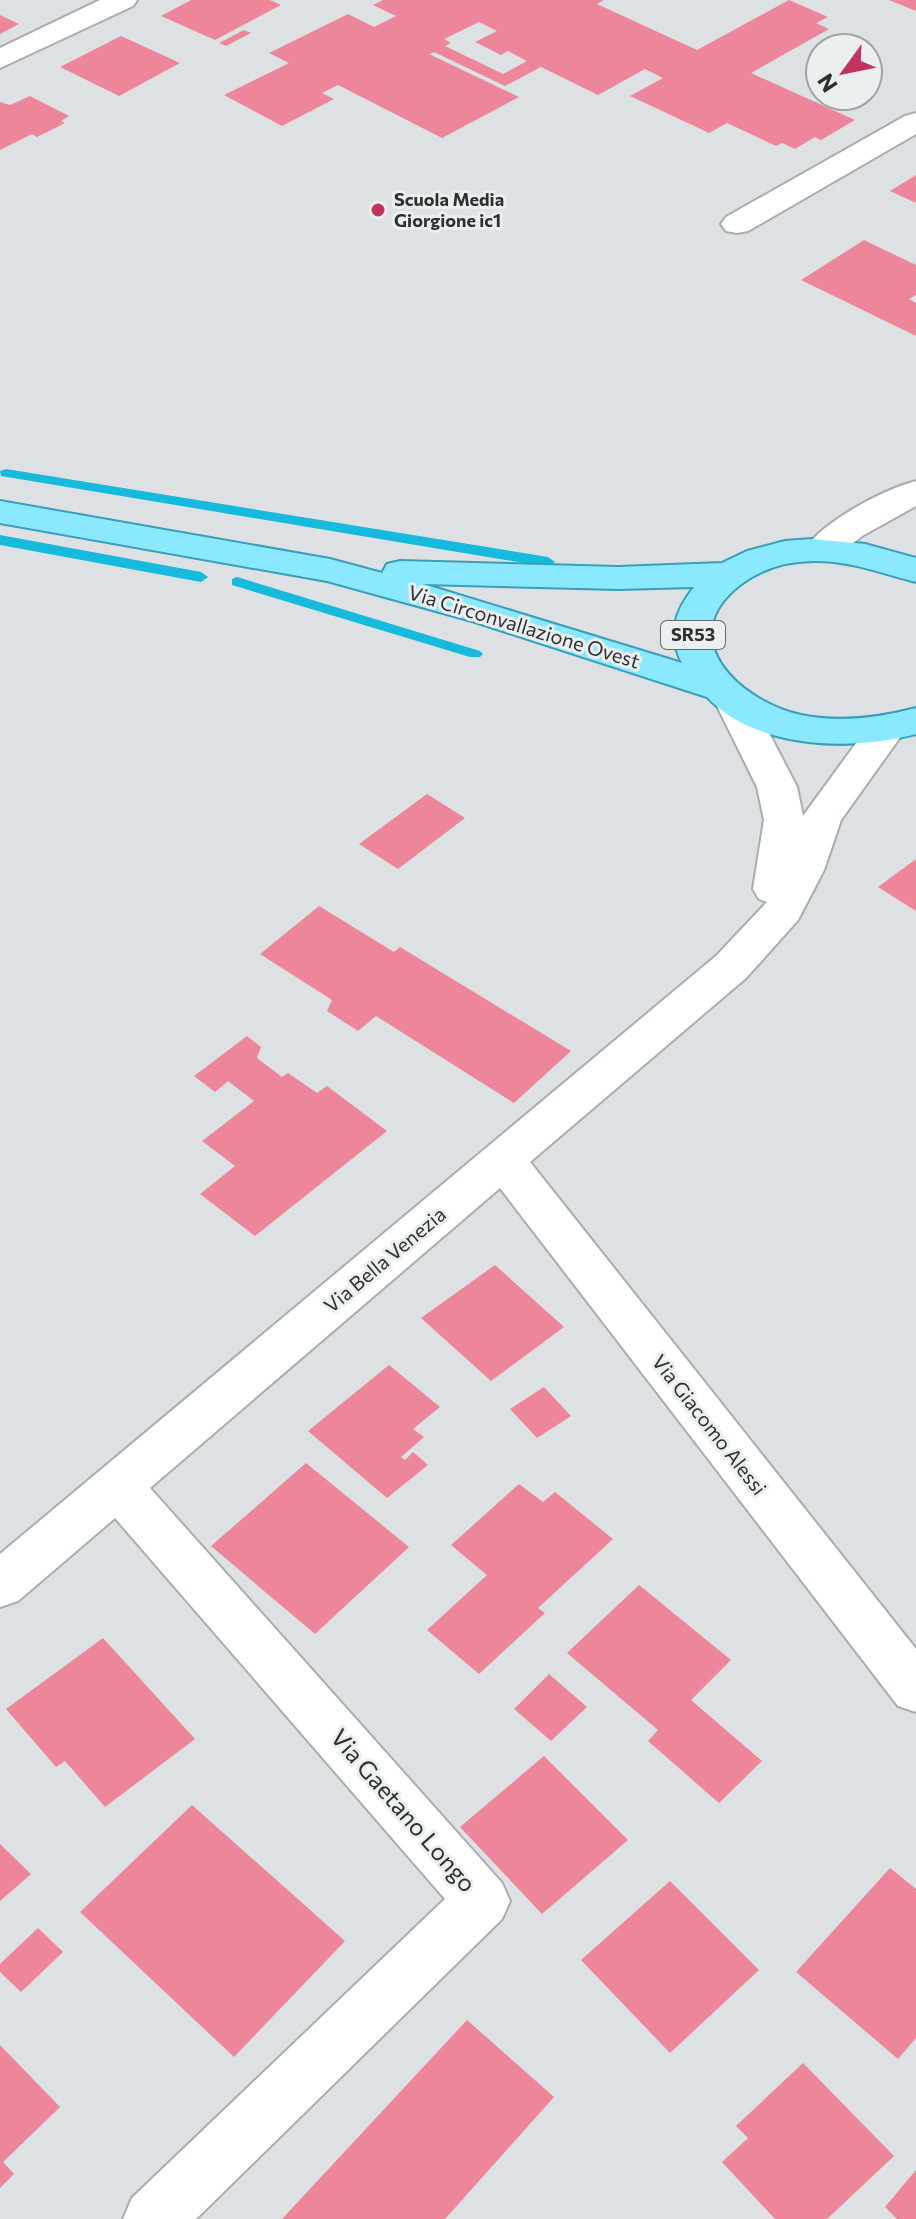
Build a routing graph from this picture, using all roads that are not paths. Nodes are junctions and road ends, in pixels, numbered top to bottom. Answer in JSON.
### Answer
{"nodes":[{"id":1,"x":123,"y":0,"type":"edge"},
{"id":2,"x":0,"y":59,"type":"edge"},
{"id":3,"x":916,"y":122,"type":"edge"},
{"id":4,"x":737,"y":224,"type":"dead end"},
{"id":5,"x":916,"y":492,"type":"edge"},
{"id":6,"x":0,"y":512,"type":"edge"},
{"id":7,"x":822,"y":550,"type":"junction"},
{"id":8,"x":330,"y":570,"type":"junction"},
{"id":9,"x":916,"y":571,"type":"edge"},
{"id":10,"x":727,"y":574,"type":"junction"},
{"id":11,"x":725,"y":693,"type":"junction"},
{"id":12,"x":902,"y":725,"type":"edge"},
{"id":13,"x":765,"y":931,"type":"junction"},
{"id":14,"x":503,"y":1160,"type":"junction"},
{"id":15,"x":117,"y":1485,"type":"junction"},
{"id":16,"x":0,"y":1585,"type":"edge"},
{"id":17,"x":916,"y":1689,"type":"edge"},
{"id":18,"x":153,"y":2219,"type":"edge"}],
"edges":[{"from":1,"to":2,"type":"street"},
{"from":3,"to":4,"type":"street"},
{"from":5,"to":7,"type":"street"},
{"from":6,"to":8,"type":"main road","name":"Via Circonvallazione Ovest","number":"SR53"},
{"from":7,"to":9,"type":"main road","name":"Via Circonvallazione Ovest","number":"SR53"},
{"from":7,"to":10,"type":"main road","name":"Via Circonvallazione Ovest","number":"SR53"},
{"from":8,"to":10,"type":"main road","name":"Via Circonvallazione Ovest","number":"SR53"},
{"from":8,"to":11,"type":"main road","name":"Via Circonvallazione Ovest","number":"SR53"},
{"from":10,"to":11,"type":"main road","name":"Via Circonvallazione Ovest","number":"SR53"},
{"from":11,"to":12,"type":"main road","name":"Via Circonvallazione Ovest","number":"SR53"},
{"from":11,"to":13,"type":"street"},
{"from":12,"to":13,"type":"street","name":"Via Bella Venezia"},
{"from":13,"to":14,"type":"street","name":"Via Bella Venezia"},
{"from":14,"to":15,"type":"street","name":"Via Bella Venezia"},
{"from":14,"to":17,"type":"street","name":"Via Giacomo Alessi"},
{"from":15,"to":16,"type":"street","name":"Via Bella Venezia"},
{"from":15,"to":18,"type":"street","name":"Via Gaetano Longo"}]}
